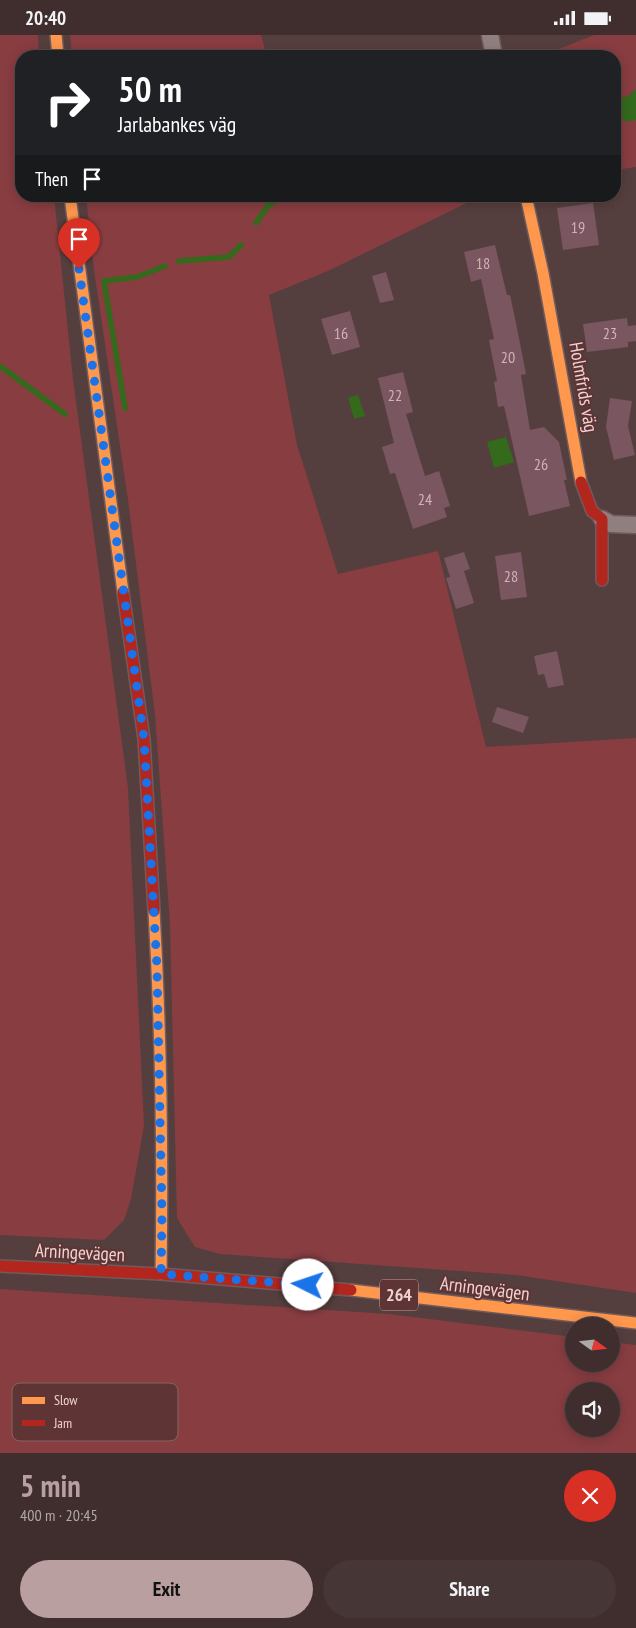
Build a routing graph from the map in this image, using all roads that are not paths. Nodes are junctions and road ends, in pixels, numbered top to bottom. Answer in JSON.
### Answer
{"nodes":[{"id":1,"x":56,"y":35,"type":"edge"},
{"id":2,"x":490,"y":35,"type":"edge"},
{"id":3,"x":57,"y":50,"type":"edge"},
{"id":4,"x":493,"y":50,"type":"edge"},
{"id":5,"x":71,"y":202,"type":"edge"},
{"id":6,"x":527,"y":202,"type":"edge"},
{"id":7,"x":602,"y":519,"type":"junction"},
{"id":8,"x":636,"y":525,"type":"edge"},
{"id":9,"x":602,"y":580,"type":"dead end"},
{"id":10,"x":0,"y":1266,"type":"edge"},
{"id":11,"x":161,"y":1274,"type":"junction"},
{"id":12,"x":636,"y":1323,"type":"edge"}],
"edges":[{"from":1,"to":3,"type":"main road"},
{"from":2,"to":4,"type":"street"},
{"from":5,"to":11,"type":"main road"},
{"from":6,"to":7,"type":"main road","name":"Holmfrids väg"},
{"from":7,"to":8,"type":"street"},
{"from":7,"to":9,"type":"main road"},
{"from":10,"to":11,"type":"main road","name":"Arningevägen","number":"264"},
{"from":11,"to":12,"type":"main road","name":"Arningevägen","number":"264"}]}
